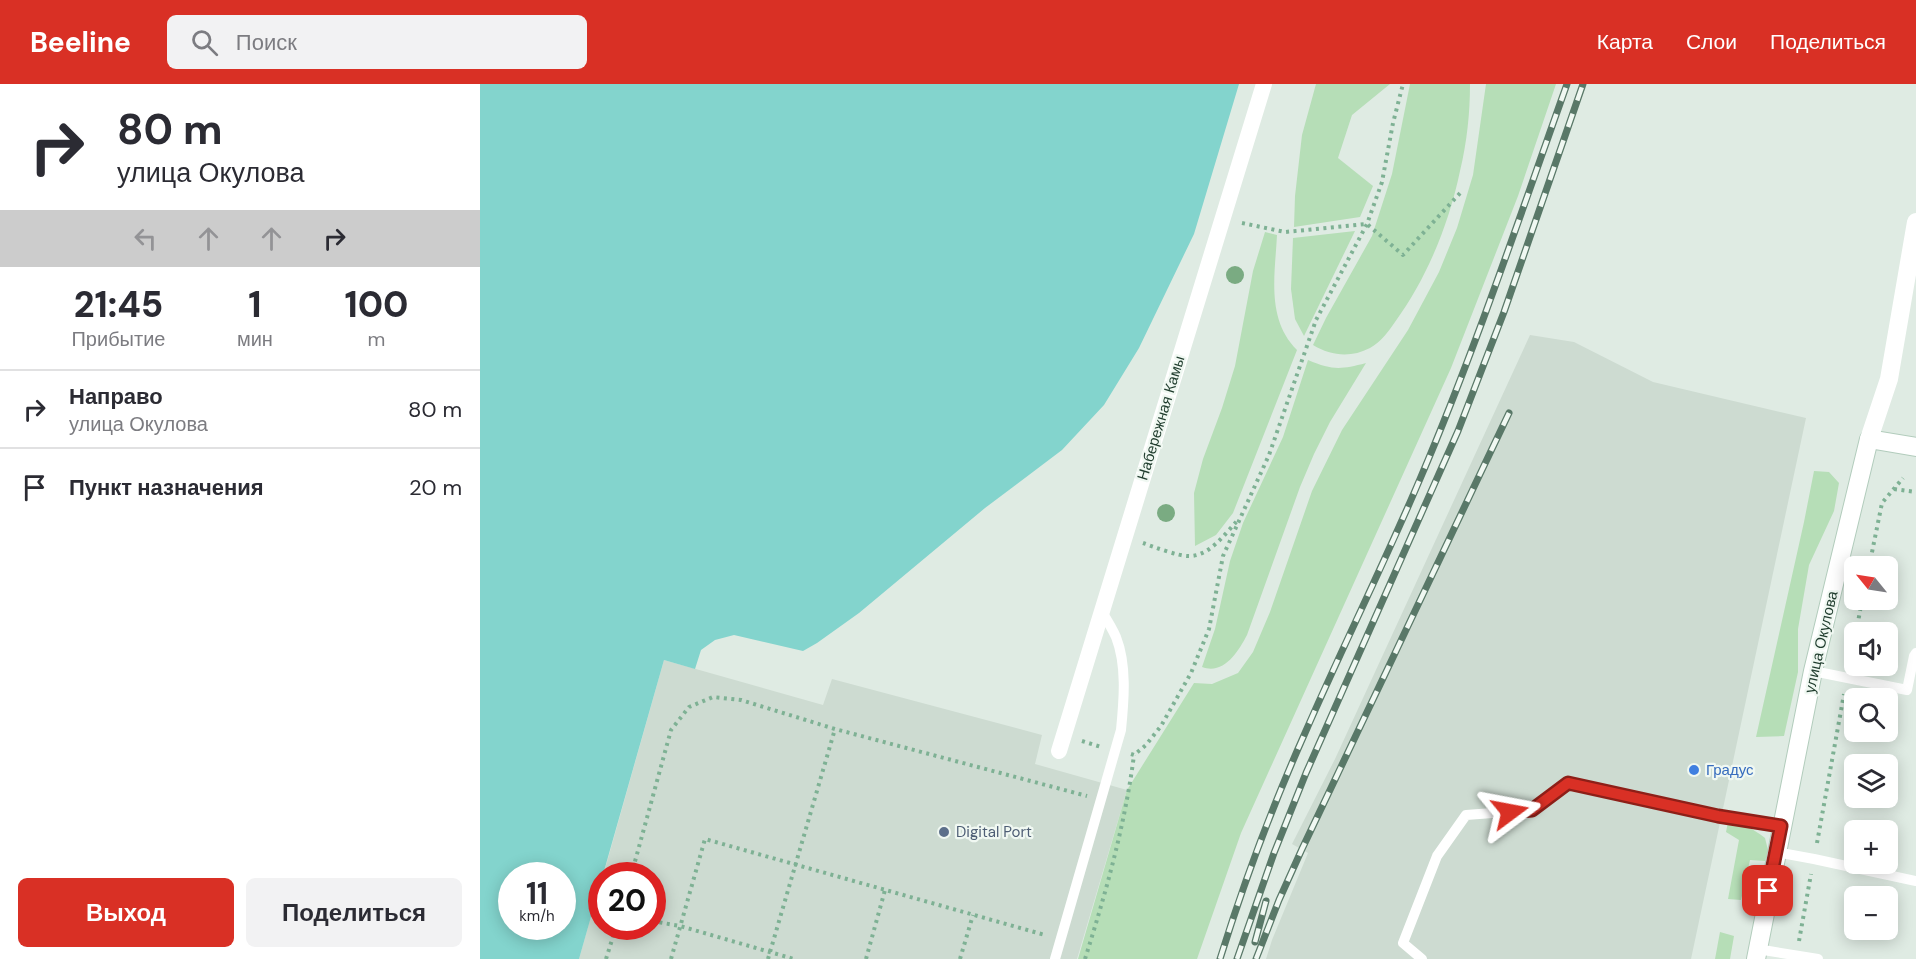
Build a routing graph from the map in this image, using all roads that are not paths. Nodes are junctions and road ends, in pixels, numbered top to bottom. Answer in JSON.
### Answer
{"nodes":[{"id":1,"x":1263,"y":84,"type":"edge"},
{"id":2,"x":1916,"y":222,"type":"edge"},
{"id":3,"x":1869,"y":439,"type":"junction"},
{"id":4,"x":1916,"y":447,"type":"edge"},
{"id":5,"x":1102,"y":612,"type":"junction"},
{"id":6,"x":1916,"y":653,"type":"edge"},
{"id":7,"x":1813,"y":671,"type":"junction"},
{"id":8,"x":1911,"y":691,"type":"edge"},
{"id":9,"x":1059,"y":752,"type":"dead end"},
{"id":10,"x":1781,"y":826,"type":"junction"},
{"id":11,"x":1776,"y":852,"type":"junction"},
{"id":12,"x":1916,"y":881,"type":"edge"},
{"id":13,"x":1757,"y":954,"type":"edge"},
{"id":14,"x":1055,"y":959,"type":"edge"},
{"id":15,"x":1422,"y":959,"type":"edge"},
{"id":16,"x":1818,"y":959,"type":"edge"}],
"edges":[{"from":1,"to":5,"type":"street","name":"Набережная Камы"},
{"from":2,"to":3,"type":"main road","name":"улица Окулова"},
{"from":3,"to":4,"type":"main road"},
{"from":3,"to":7,"type":"main road","name":"улица Окулова"},
{"from":5,"to":9,"type":"street","name":"Набережная Камы"},
{"from":5,"to":14,"type":"lane"},
{"from":6,"to":8,"type":"lane"},
{"from":7,"to":8,"type":"lane"},
{"from":7,"to":10,"type":"main road","name":"улица Окулова"},
{"from":10,"to":11,"type":"main road","name":"улица Окулова"},
{"from":10,"to":15,"type":"lane"},
{"from":11,"to":12,"type":"lane"},
{"from":11,"to":13,"type":"main road","name":"улица Окулова"},
{"from":13,"to":16,"type":"lane"}]}
